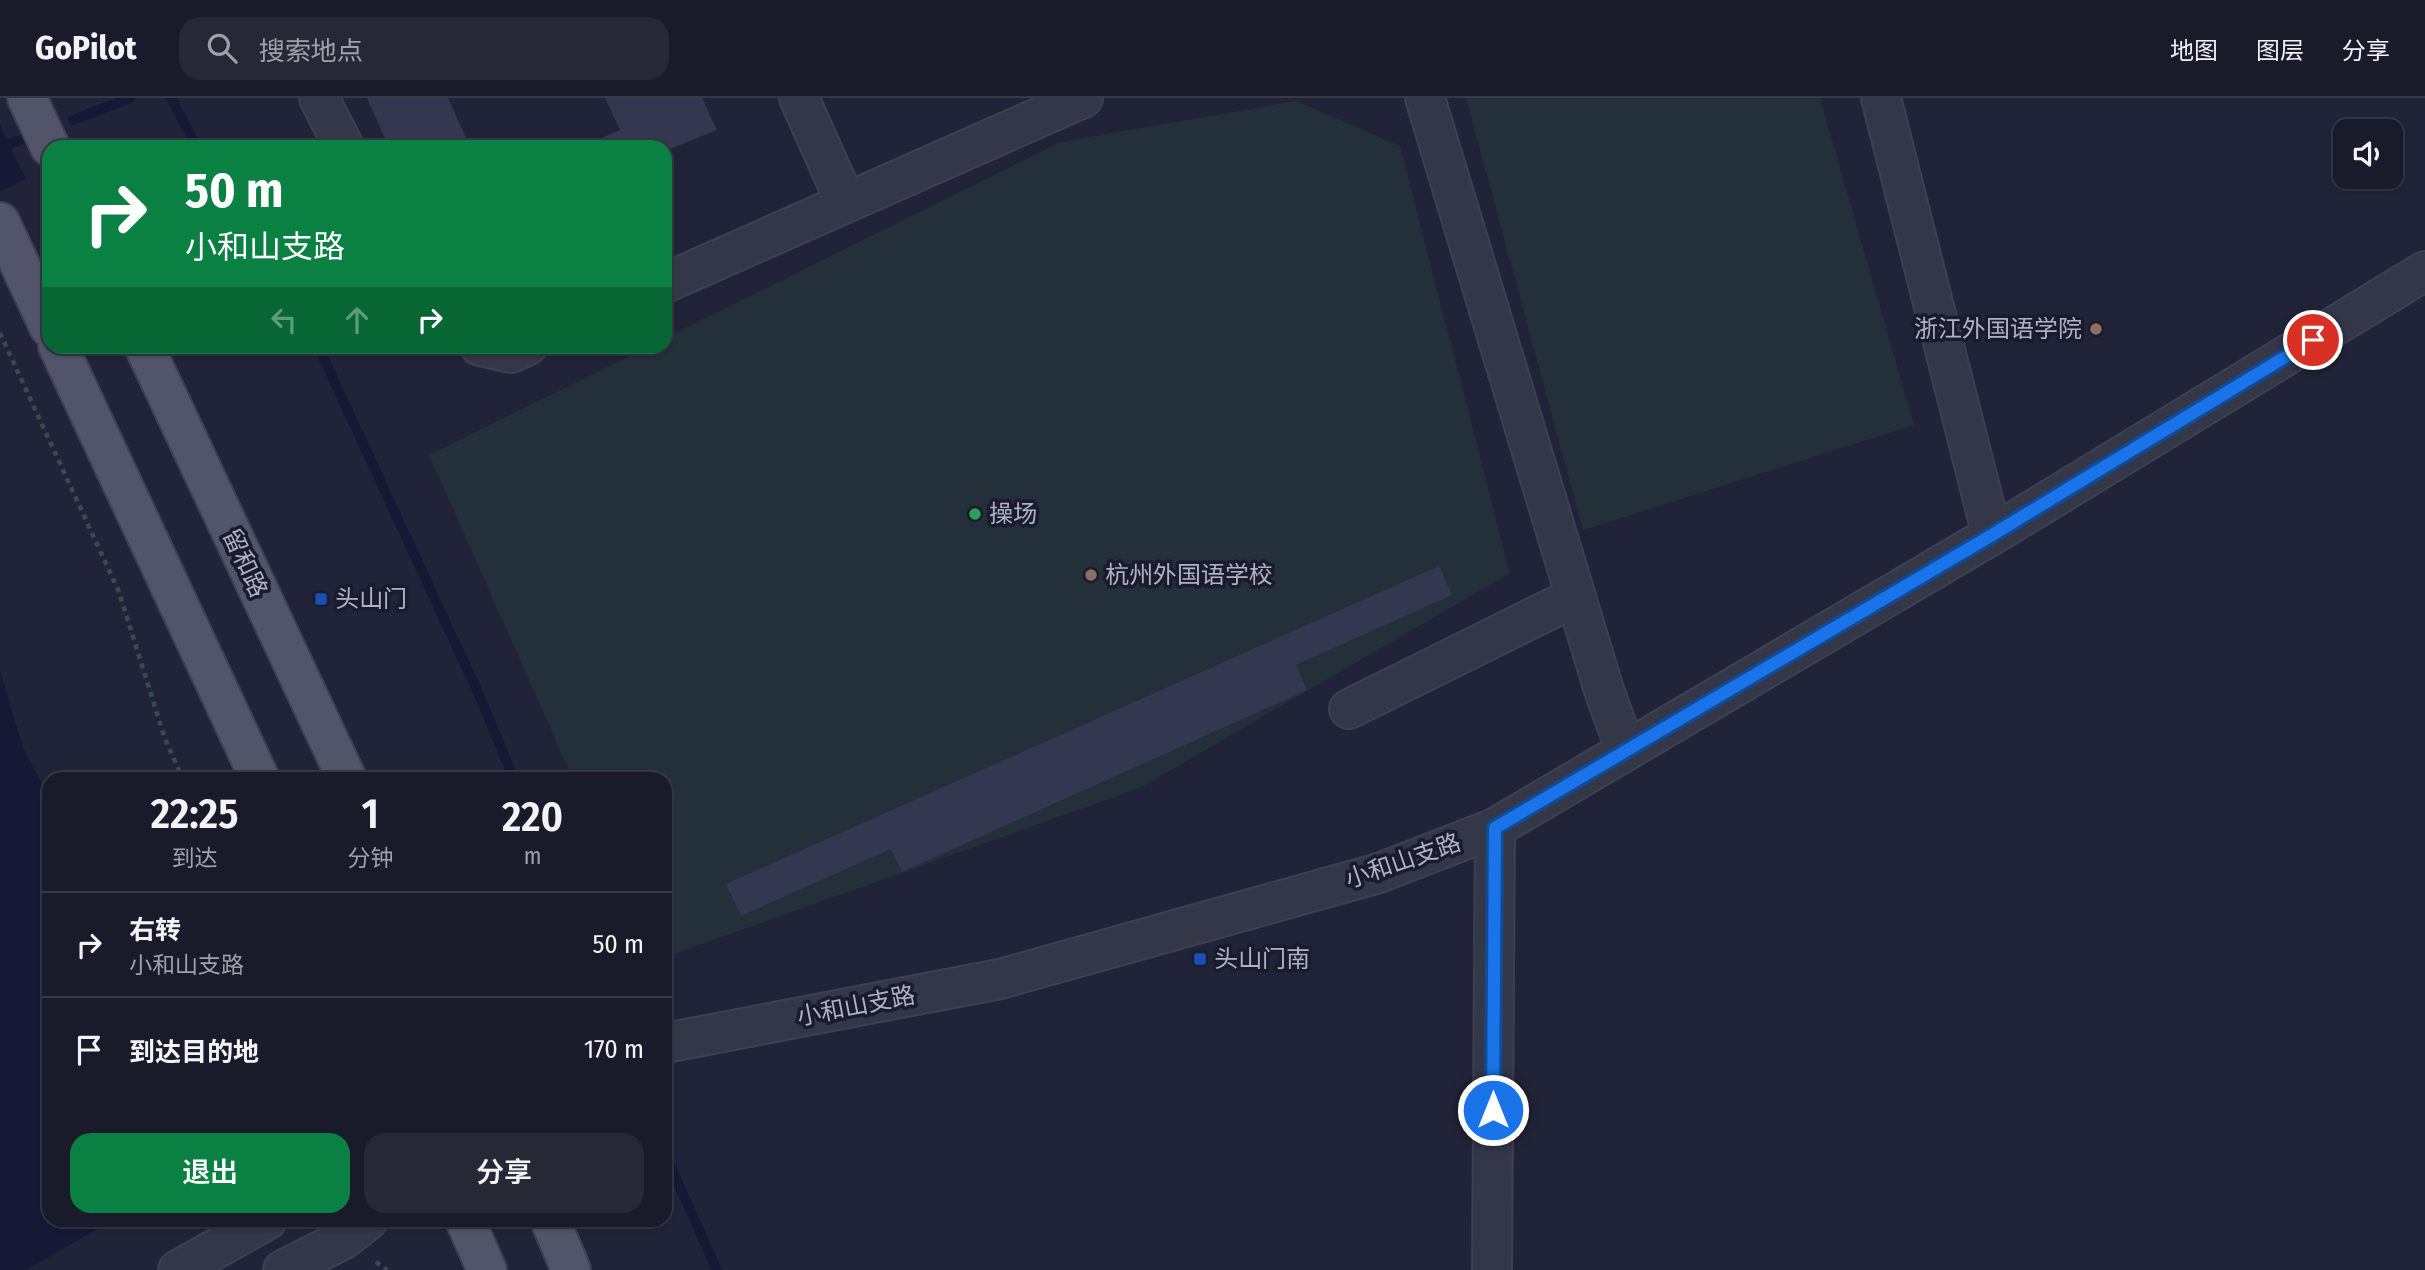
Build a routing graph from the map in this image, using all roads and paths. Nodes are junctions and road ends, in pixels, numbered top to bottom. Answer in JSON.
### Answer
{"nodes":[{"id":1,"x":27,"y":98,"type":"edge"},
{"id":2,"x":319,"y":98,"type":"edge"},
{"id":3,"x":799,"y":98,"type":"edge"},
{"id":4,"x":1083,"y":98,"type":"edge"},
{"id":5,"x":1425,"y":98,"type":"edge"},
{"id":6,"x":1881,"y":98,"type":"edge"},
{"id":7,"x":47,"y":140,"type":"edge"},
{"id":8,"x":340,"y":140,"type":"edge"},
{"id":9,"x":845,"y":201,"type":"junction"},
{"id":10,"x":0,"y":222,"type":"edge"},
{"id":11,"x":2425,"y":271,"type":"edge"},
{"id":12,"x":672,"y":281,"type":"edge"},
{"id":13,"x":42,"y":312,"type":"edge"},
{"id":14,"x":0,"y":333,"type":"edge"},
{"id":15,"x":62,"y":354,"type":"edge"},
{"id":16,"x":148,"y":354,"type":"edge"},
{"id":17,"x":1992,"y":535,"type":"junction"},
{"id":18,"x":1575,"y":597,"type":"junction"},
{"id":19,"x":1349,"y":709,"type":"dead end"},
{"id":20,"x":1626,"y":751,"type":"junction"},
{"id":21,"x":180,"y":772,"type":"edge"},
{"id":22,"x":257,"y":772,"type":"edge"},
{"id":23,"x":344,"y":772,"type":"edge"},
{"id":24,"x":1495,"y":828,"type":"junction"},
{"id":25,"x":672,"y":1042,"type":"edge"},
{"id":26,"x":255,"y":1227,"type":"edge"},
{"id":27,"x":359,"y":1227,"type":"edge"},
{"id":28,"x":468,"y":1227,"type":"edge"},
{"id":29,"x":553,"y":1227,"type":"edge"},
{"id":30,"x":375,"y":1262,"type":"dead end"},
{"id":31,"x":178,"y":1270,"type":"edge"},
{"id":32,"x":283,"y":1270,"type":"edge"},
{"id":33,"x":387,"y":1270,"type":"edge"},
{"id":34,"x":487,"y":1270,"type":"edge"},
{"id":35,"x":572,"y":1270,"type":"edge"},
{"id":36,"x":1492,"y":1270,"type":"edge"}],
"edges":[{"from":1,"to":7,"type":"main road"},
{"from":2,"to":8,"type":"street"},
{"from":3,"to":9,"type":"street"},
{"from":4,"to":9,"type":"street"},
{"from":5,"to":18,"type":"street"},
{"from":6,"to":17,"type":"street"},
{"from":9,"to":12,"type":"street"},
{"from":10,"to":13,"type":"main road"},
{"from":11,"to":17,"type":"street","name":"小和山支路"},
{"from":14,"to":21,"type":"path"},
{"from":15,"to":22,"type":"main road"},
{"from":16,"to":23,"type":"main road","name":"留和路"},
{"from":17,"to":20,"type":"street","name":"小和山支路"},
{"from":18,"to":19,"type":"street"},
{"from":18,"to":20,"type":"street"},
{"from":20,"to":24,"type":"street","name":"小和山支路"},
{"from":24,"to":25,"type":"street","name":"小和山支路"},
{"from":24,"to":36,"type":"street"},
{"from":26,"to":31,"type":"street"},
{"from":27,"to":32,"type":"street"},
{"from":28,"to":34,"type":"main road"},
{"from":29,"to":35,"type":"main road"},
{"from":30,"to":33,"type":"path"}]}
